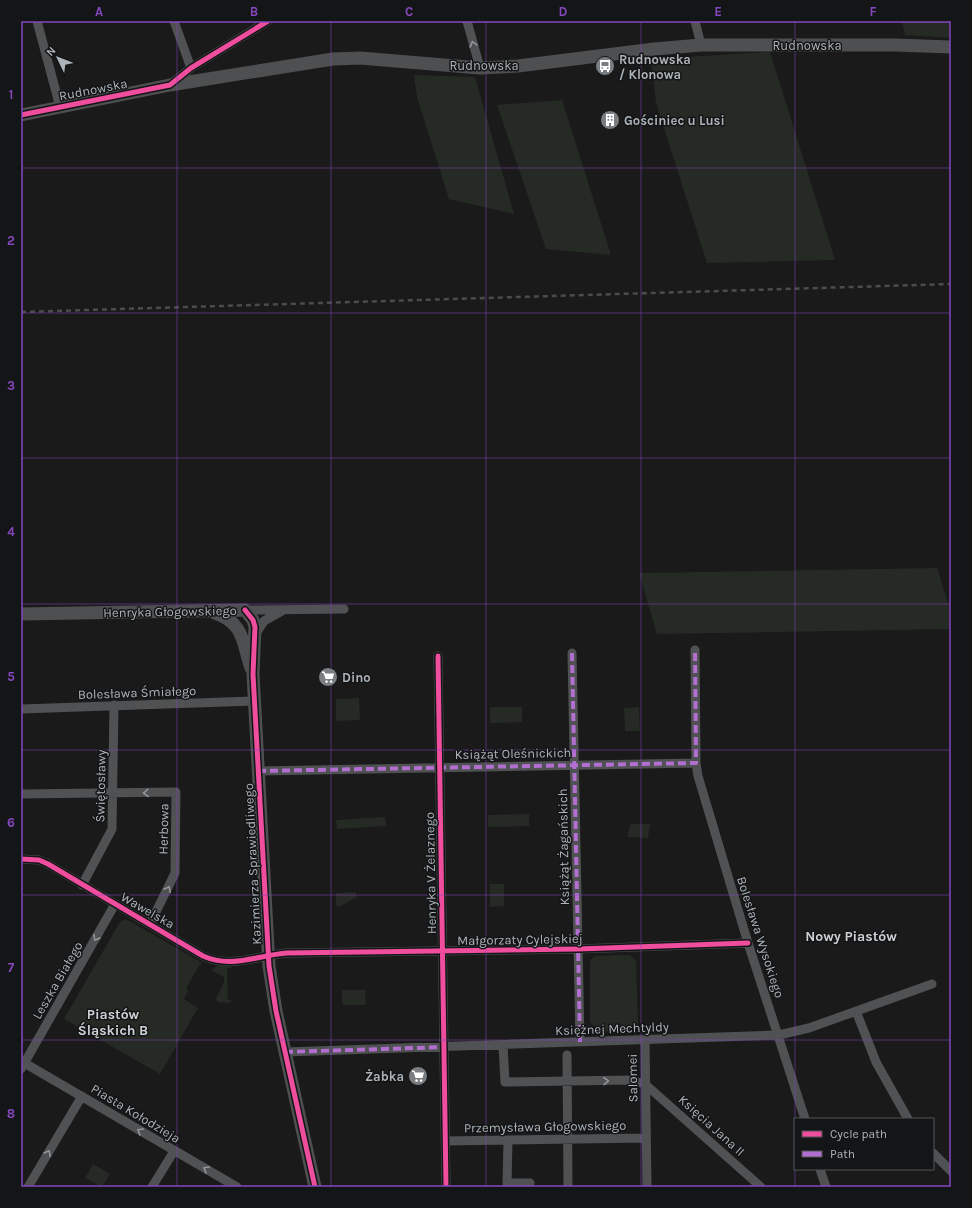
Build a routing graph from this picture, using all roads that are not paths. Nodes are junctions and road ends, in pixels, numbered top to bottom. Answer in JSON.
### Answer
{"nodes":[{"id":1,"x":37,"y":21,"type":"edge"},
{"id":2,"x":174,"y":21,"type":"edge"},
{"id":3,"x":268,"y":21,"type":"edge"},
{"id":4,"x":467,"y":21,"type":"edge"},
{"id":5,"x":695,"y":21,"type":"edge"},
{"id":6,"x":701,"y":45,"type":"junction"},
{"id":7,"x":951,"y":47,"type":"edge"},
{"id":8,"x":191,"y":68,"type":"junction"},
{"id":9,"x":480,"y":68,"type":"junction"},
{"id":10,"x":170,"y":85,"type":"junction"},
{"id":11,"x":60,"y":107,"type":"junction"},
{"id":12,"x":21,"y":115,"type":"edge"},
{"id":13,"x":344,"y":609,"type":"dead end"},
{"id":14,"x":245,"y":610,"type":"junction"},
{"id":15,"x":286,"y":610,"type":"junction"},
{"id":16,"x":211,"y":611,"type":"junction"},
{"id":17,"x":21,"y":614,"type":"edge"},
{"id":18,"x":242,"y":635,"type":"junction"},
{"id":19,"x":256,"y":635,"type":"junction"},
{"id":20,"x":696,"y":650,"type":"dead end"},
{"id":21,"x":572,"y":653,"type":"dead end"},
{"id":22,"x":438,"y":656,"type":"dead end"},
{"id":23,"x":253,"y":674,"type":"junction"},
{"id":24,"x":254,"y":701,"type":"junction"},
{"id":25,"x":114,"y":705,"type":"junction"},
{"id":26,"x":21,"y":709,"type":"edge"},
{"id":27,"x":696,"y":762,"type":"junction"},
{"id":28,"x":575,"y":765,"type":"junction"},
{"id":29,"x":439,"y":767,"type":"junction"},
{"id":30,"x":258,"y":771,"type":"junction"},
{"id":31,"x":21,"y":794,"type":"edge"},
{"id":32,"x":113,"y":794,"type":"junction"},
{"id":33,"x":21,"y":859,"type":"edge"},
{"id":34,"x":82,"y":885,"type":"junction"},
{"id":35,"x":115,"y":904,"type":"junction"},
{"id":36,"x":150,"y":924,"type":"junction"},
{"id":37,"x":748,"y":943,"type":"junction"},
{"id":38,"x":578,"y":949,"type":"junction"},
{"id":39,"x":443,"y":952,"type":"junction"},
{"id":40,"x":269,"y":955,"type":"junction"},
{"id":41,"x":932,"y":984,"type":"dead end"},
{"id":42,"x":856,"y":1011,"type":"junction"},
{"id":43,"x":779,"y":1035,"type":"junction"},
{"id":44,"x":645,"y":1040,"type":"junction"},
{"id":45,"x":580,"y":1042,"type":"junction"},
{"id":46,"x":503,"y":1045,"type":"junction"},
{"id":47,"x":445,"y":1047,"type":"junction"},
{"id":48,"x":285,"y":1052,"type":"junction"},
{"id":49,"x":567,"y":1055,"type":"dead end"},
{"id":50,"x":22,"y":1064,"type":"edge"},
{"id":51,"x":567,"y":1081,"type":"junction"},
{"id":52,"x":645,"y":1084,"type":"junction"},
{"id":53,"x":82,"y":1096,"type":"junction"},
{"id":54,"x":805,"y":1118,"type":"edge"},
{"id":55,"x":907,"y":1118,"type":"edge"},
{"id":56,"x":646,"y":1138,"type":"junction"},
{"id":57,"x":567,"y":1140,"type":"junction"},
{"id":58,"x":445,"y":1141,"type":"junction"},
{"id":59,"x":508,"y":1141,"type":"junction"},
{"id":60,"x":174,"y":1151,"type":"junction"},
{"id":61,"x":934,"y":1154,"type":"edge"},
{"id":62,"x":820,"y":1170,"type":"edge"},
{"id":63,"x":951,"y":1171,"type":"edge"},
{"id":64,"x":530,"y":1183,"type":"dead end"},
{"id":65,"x":28,"y":1187,"type":"edge"},
{"id":66,"x":152,"y":1187,"type":"edge"},
{"id":67,"x":238,"y":1187,"type":"edge"},
{"id":68,"x":315,"y":1187,"type":"edge"},
{"id":69,"x":445,"y":1187,"type":"edge"},
{"id":70,"x":568,"y":1187,"type":"edge"},
{"id":71,"x":648,"y":1187,"type":"edge"},
{"id":72,"x":761,"y":1187,"type":"edge"},
{"id":73,"x":826,"y":1187,"type":"edge"}],
"edges":[{"from":1,"to":11,"type":"street"},
{"from":2,"to":8,"type":"street"},
{"from":3,"to":8,"type":"street"},
{"from":9,"to":4,"type":"street","one_way":true},
{"from":5,"to":6,"type":"street"},
{"from":6,"to":7,"type":"main road","name":"Rudnowska"},
{"from":6,"to":9,"type":"main road","name":"Rudnowska"},
{"from":8,"to":10,"type":"street"},
{"from":9,"to":10,"type":"main road","name":"Rudnowska"},
{"from":10,"to":11,"type":"main road","name":"Rudnowska"},
{"from":11,"to":12,"type":"main road","name":"Rudnowska"},
{"from":13,"to":15,"type":"street","name":"Henryka Głogowskiego"},
{"from":14,"to":15,"type":"street","name":"Henryka Głogowskiego"},
{"from":14,"to":16,"type":"main road","name":"Henryka Głogowskiego"},
{"from":14,"to":18,"type":"main road","name":"Kazimierza Sprawiedliwego"},
{"from":14,"to":19,"type":"main road","name":"Kazimierza Sprawiedliwego"},
{"from":15,"to":19,"type":"street"},
{"from":16,"to":17,"type":"main road","name":"Henryka Głogowskiego"},
{"from":16,"to":18,"type":"main road","name":"Kazimierza Sprawiedliwego"},
{"from":18,"to":23,"type":"main road","name":"Kazimierza Sprawiedliwego"},
{"from":19,"to":23,"type":"main road","name":"Kazimierza Sprawiedliwego"},
{"from":20,"to":27,"type":"street","name":"Bolesława Wysokiego"},
{"from":21,"to":28,"type":"street","name":"Książąt Żagańskich"},
{"from":22,"to":29,"type":"street","name":"Henryka V Żelaznego"},
{"from":23,"to":24,"type":"main road","name":"Kazimierza Sprawiedliwego"},
{"from":24,"to":25,"type":"street","name":"Bolesława Śmiałego"},
{"from":24,"to":30,"type":"main road","name":"Kazimierza Sprawiedliwego"},
{"from":25,"to":26,"type":"street","name":"Bolesława Śmiałego"},
{"from":25,"to":32,"type":"street","name":"Świętosławy"},
{"from":27,"to":28,"type":"street","name":"Książąt Oleśnickich"},
{"from":27,"to":37,"type":"street","name":"Bolesława Wysokiego"},
{"from":28,"to":29,"type":"street","name":"Książąt Oleśnickich"},
{"from":28,"to":38,"type":"street","name":"Książąt Żagańskich"},
{"from":29,"to":30,"type":"street","name":"Książąt Oleśnickich"},
{"from":29,"to":39,"type":"street","name":"Henryka V Żelaznego"},
{"from":30,"to":40,"type":"main road","name":"Kazimierza Sprawiedliwego"},
{"from":31,"to":32,"type":"street"},
{"from":32,"to":34,"type":"street","name":"Świętosławy"},
{"from":36,"to":32,"type":"street","name":"Herbowa","one_way":true},
{"from":33,"to":34,"type":"street","name":"Wawelska"},
{"from":34,"to":35,"type":"street","name":"Wawelska"},
{"from":35,"to":36,"type":"street","name":"Wawelska"},
{"from":35,"to":50,"type":"street","name":"Leszka Białego","one_way":true},
{"from":36,"to":40,"type":"street","name":"Wawelska"},
{"from":37,"to":38,"type":"street","name":"Małgorzaty Cylejskiej"},
{"from":37,"to":43,"type":"street","name":"Bolesława Wysokiego"},
{"from":38,"to":39,"type":"street","name":"Małgorzaty Cylejskiej"},
{"from":38,"to":45,"type":"street","name":"Książąt Żagańskich"},
{"from":39,"to":40,"type":"street","name":"Małgorzaty Cylejskiej"},
{"from":39,"to":47,"type":"street","name":"Henryka V Żelaznego"},
{"from":40,"to":48,"type":"main road","name":"Kazimierza Sprawiedliwego"},
{"from":41,"to":42,"type":"street","name":"Księżnej Mechtyldy"},
{"from":42,"to":43,"type":"street","name":"Księżnej Mechtyldy"},
{"from":42,"to":55,"type":"street"},
{"from":43,"to":44,"type":"street","name":"Księżnej Mechtyldy"},
{"from":43,"to":54,"type":"street","name":"Bolesława Wysokiego"},
{"from":44,"to":45,"type":"street","name":"Księżnej Mechtyldy"},
{"from":44,"to":52,"type":"street","name":"Salomei"},
{"from":45,"to":46,"type":"street","name":"Księżnej Mechtyldy"},
{"from":46,"to":47,"type":"street","name":"Księżnej Mechtyldy"},
{"from":46,"to":51,"type":"street"},
{"from":47,"to":48,"type":"street","name":"Księżnej Mechtyldy"},
{"from":47,"to":58,"type":"street","name":"Henryka V Żelaznego"},
{"from":48,"to":68,"type":"main road","name":"Kazimierza Sprawiedliwego"},
{"from":49,"to":51,"type":"street"},
{"from":50,"to":53,"type":"street","name":"Piasta Kołodzieja"},
{"from":51,"to":52,"type":"street","one_way":true},
{"from":51,"to":57,"type":"street"},
{"from":52,"to":56,"type":"street","name":"Salomei"},
{"from":52,"to":72,"type":"street","name":"Księcia Jana II"},
{"from":60,"to":53,"type":"street","name":"Piasta Kołodzieja","one_way":true},
{"from":65,"to":53,"type":"street","one_way":true},
{"from":56,"to":57,"type":"street","name":"Przemysława Głogowskiego"},
{"from":56,"to":71,"type":"street","name":"Salomei"},
{"from":57,"to":59,"type":"street","name":"Przemysława Głogowskiego"},
{"from":57,"to":70,"type":"street"},
{"from":58,"to":59,"type":"street","name":"Przemysława Głogowskiego"},
{"from":58,"to":69,"type":"street","name":"Henryka V Żelaznego"},
{"from":59,"to":64,"type":"street"},
{"from":60,"to":66,"type":"street"},
{"from":67,"to":60,"type":"street","name":"Piasta Kołodzieja","one_way":true},
{"from":61,"to":63,"type":"street"},
{"from":62,"to":73,"type":"street"}]}
